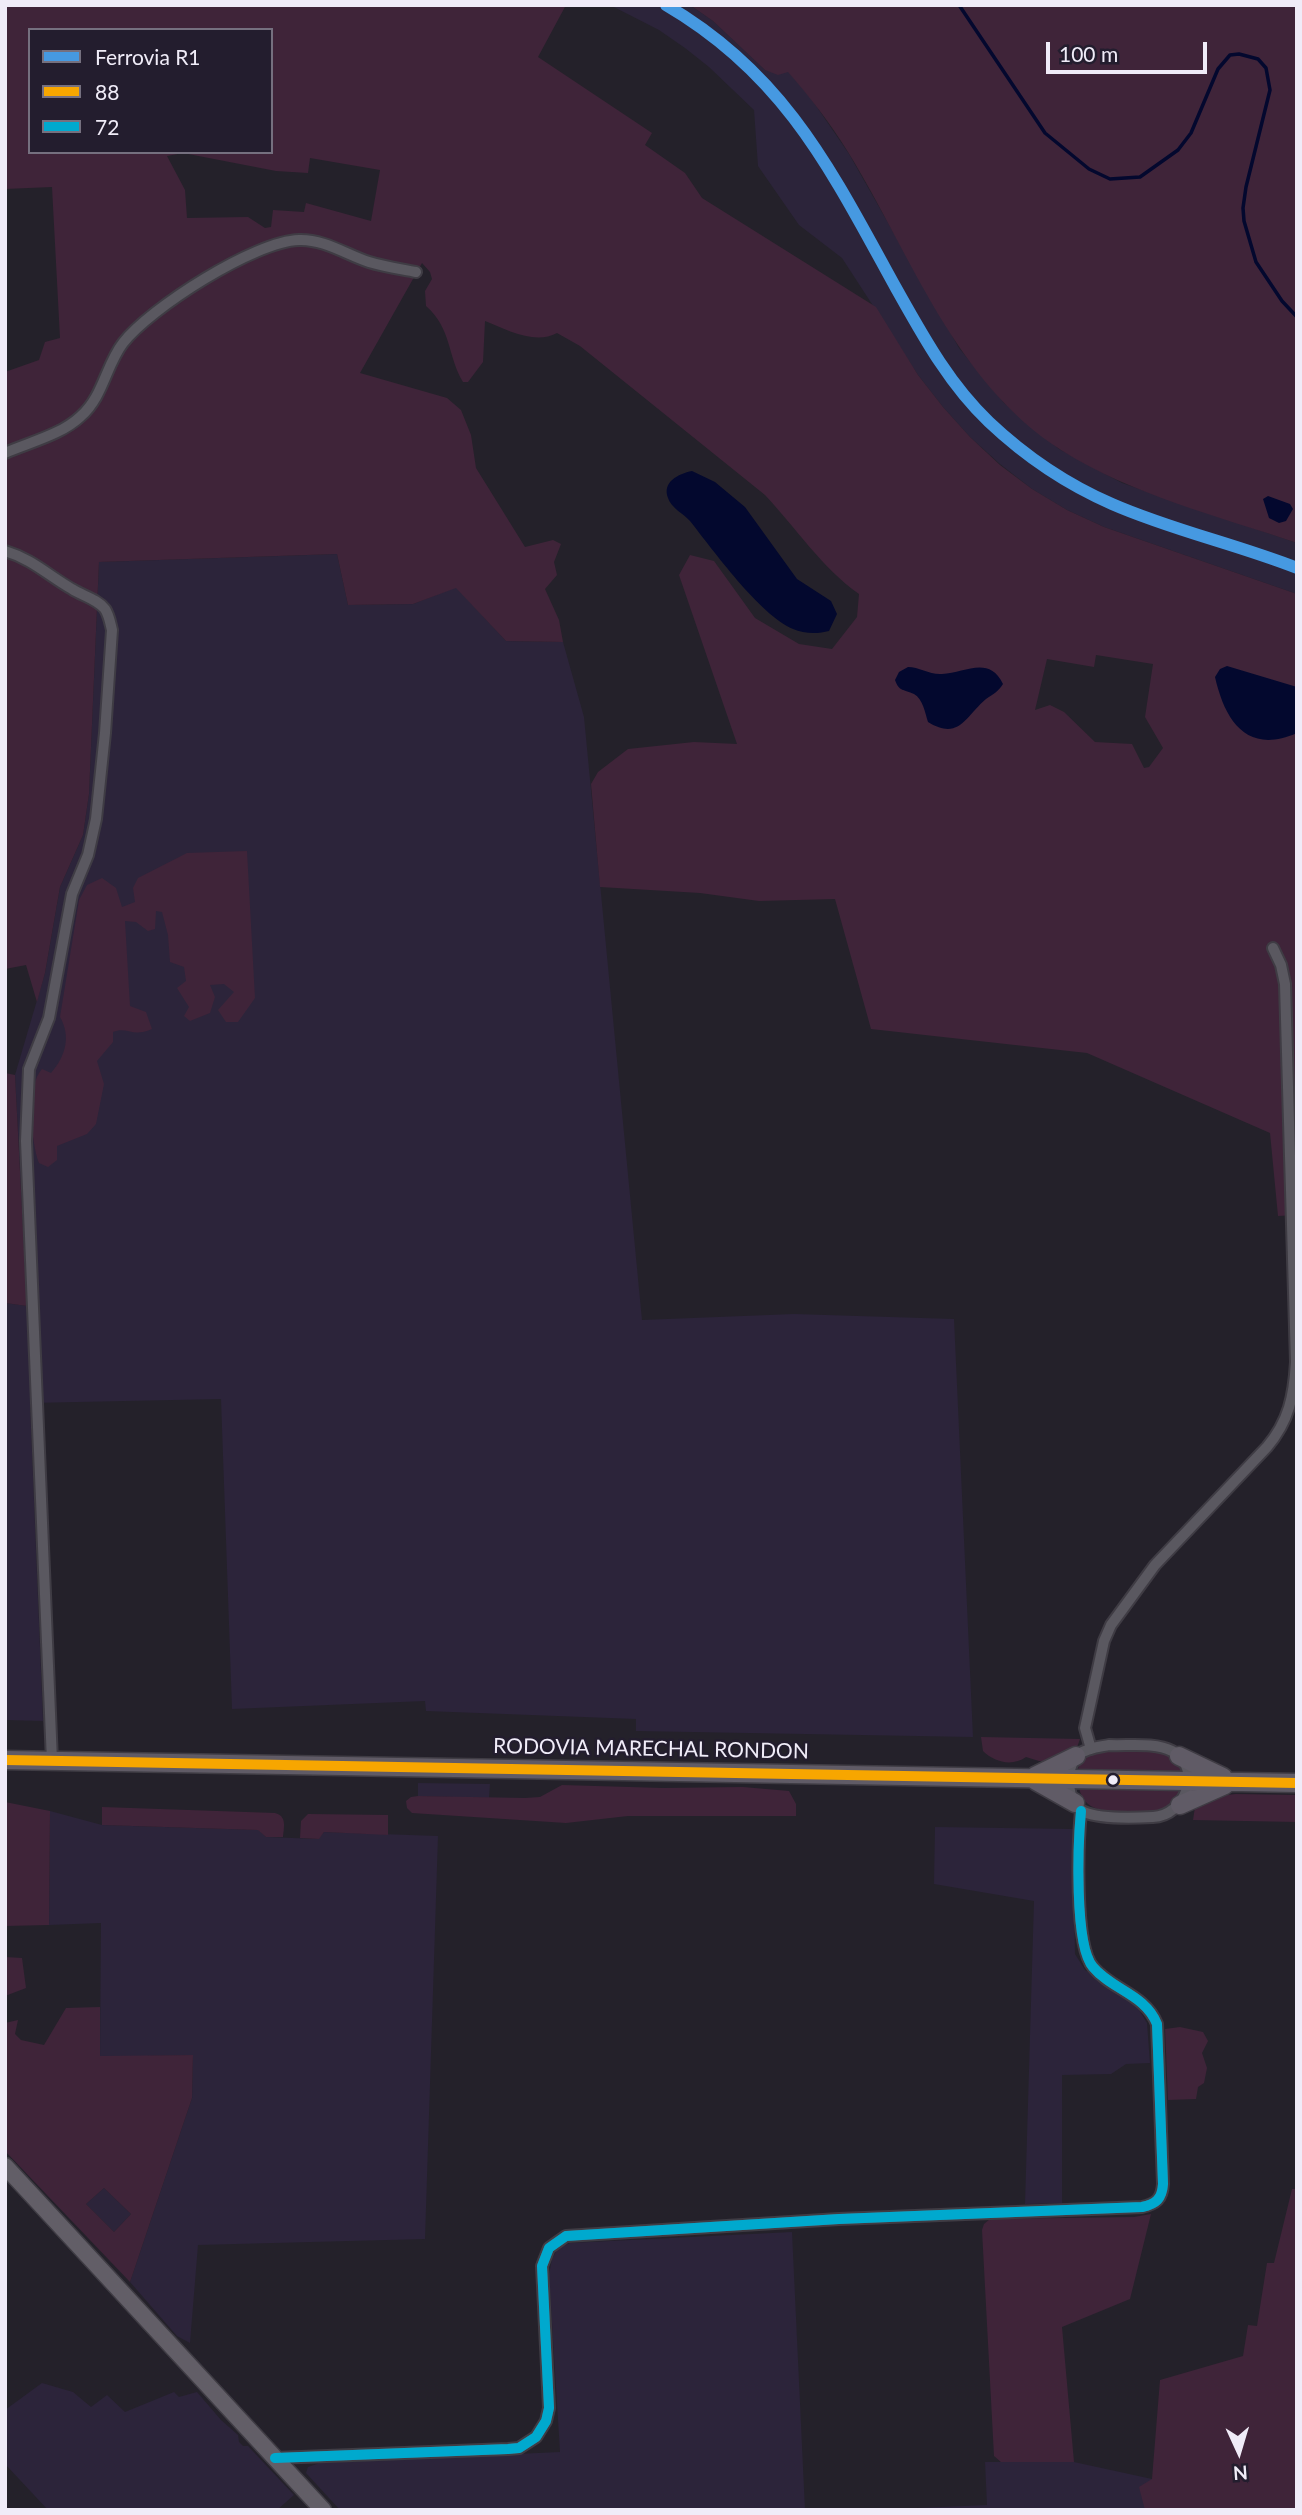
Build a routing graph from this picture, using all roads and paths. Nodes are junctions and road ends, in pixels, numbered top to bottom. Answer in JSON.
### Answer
{"nodes":[{"id":1,"x":416,"y":272,"type":"dead end"},
{"id":2,"x":5,"y":453,"type":"edge"},
{"id":3,"x":5,"y":551,"type":"edge"},
{"id":4,"x":1273,"y":948,"type":"dead end"},
{"id":5,"x":1083,"y":1753,"type":"junction"},
{"id":6,"x":1179,"y":1756,"type":"junction"},
{"id":7,"x":5,"y":1760,"type":"edge"},
{"id":8,"x":52,"y":1761,"type":"junction"},
{"id":9,"x":1029,"y":1778,"type":"junction"},
{"id":10,"x":1069,"y":1779,"type":"junction"},
{"id":11,"x":1188,"y":1781,"type":"junction"},
{"id":12,"x":1237,"y":1782,"type":"junction"},
{"id":13,"x":1297,"y":1783,"type":"edge"},
{"id":14,"x":1180,"y":1805,"type":"junction"},
{"id":15,"x":1078,"y":1807,"type":"junction"},
{"id":16,"x":5,"y":2166,"type":"edge"},
{"id":17,"x":275,"y":2458,"type":"junction"},
{"id":18,"x":323,"y":2510,"type":"edge"}],
"edges":[{"from":1,"to":2,"type":"street"},
{"from":3,"to":8,"type":"street"},
{"from":4,"to":5,"type":"street"},
{"from":5,"to":6,"type":"street"},
{"from":5,"to":9,"type":"main road"},
{"from":5,"to":10,"type":"street"},
{"from":6,"to":11,"type":"street"},
{"from":6,"to":12,"type":"main road"},
{"from":7,"to":8,"type":"main road","name":"RODOVIA MARECHAL RONDON"},
{"from":8,"to":9,"type":"main road","name":"RODOVIA MARECHAL RONDON"},
{"from":9,"to":10,"type":"main road","name":"RODOVIA MARECHAL RONDON"},
{"from":9,"to":15,"type":"main road"},
{"from":10,"to":11,"type":"main road","name":"RODOVIA MARECHAL RONDON"},
{"from":10,"to":15,"type":"street"},
{"from":11,"to":12,"type":"main road","name":"RODOVIA MARECHAL RONDON"},
{"from":11,"to":14,"type":"street"},
{"from":12,"to":13,"type":"main road","name":"RODOVIA MARECHAL RONDON"},
{"from":12,"to":14,"type":"main road"},
{"from":14,"to":15,"type":"street"},
{"from":15,"to":17,"type":"street"},
{"from":16,"to":17,"type":"main road"},
{"from":17,"to":18,"type":"main road"}]}
